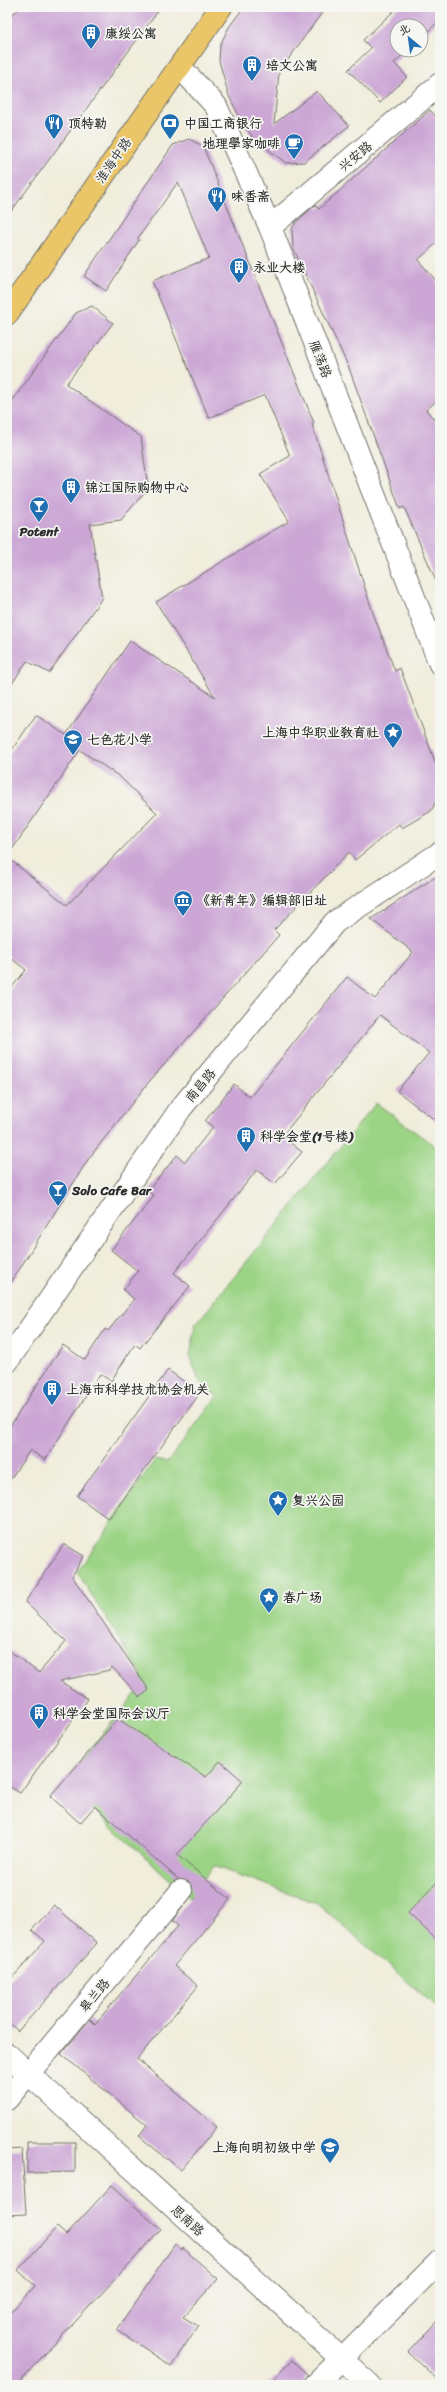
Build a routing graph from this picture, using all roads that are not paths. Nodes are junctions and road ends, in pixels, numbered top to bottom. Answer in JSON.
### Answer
{"nodes":[{"id":1,"x":221,"y":7,"type":"edge"},
{"id":2,"x":180,"y":67,"type":"junction"},
{"id":3,"x":440,"y":84,"type":"edge"},
{"id":4,"x":270,"y":228,"type":"junction"},
{"id":5,"x":7,"y":314,"type":"edge"},
{"id":6,"x":440,"y":664,"type":"edge"},
{"id":7,"x":440,"y":853,"type":"edge"},
{"id":8,"x":7,"y":1362,"type":"edge"},
{"id":9,"x":181,"y":1891,"type":"dead end"},
{"id":10,"x":7,"y":2054,"type":"edge"},
{"id":11,"x":28,"y":2074,"type":"junction"},
{"id":12,"x":7,"y":2099,"type":"edge"},
{"id":13,"x":440,"y":2261,"type":"edge"},
{"id":14,"x":341,"y":2359,"type":"junction"},
{"id":15,"x":315,"y":2385,"type":"edge"},
{"id":16,"x":370,"y":2385,"type":"edge"}],
"edges":[{"from":1,"to":2,"type":"main road","name":"淮海中路"},
{"from":2,"to":4,"type":"street","name":"雁荡路"},
{"from":2,"to":5,"type":"main road","name":"淮海中路"},
{"from":3,"to":4,"type":"street","name":"兴安路"},
{"from":4,"to":6,"type":"street","name":"雁荡路"},
{"from":7,"to":8,"type":"street","name":"南昌路"},
{"from":9,"to":11,"type":"street","name":"皋兰路"},
{"from":10,"to":11,"type":"street","name":"思南路"},
{"from":11,"to":12,"type":"street","name":"皋兰路"},
{"from":11,"to":14,"type":"street","name":"思南路"},
{"from":13,"to":14,"type":"street"},
{"from":14,"to":15,"type":"street"},
{"from":14,"to":16,"type":"street","name":"思南路"}]}
